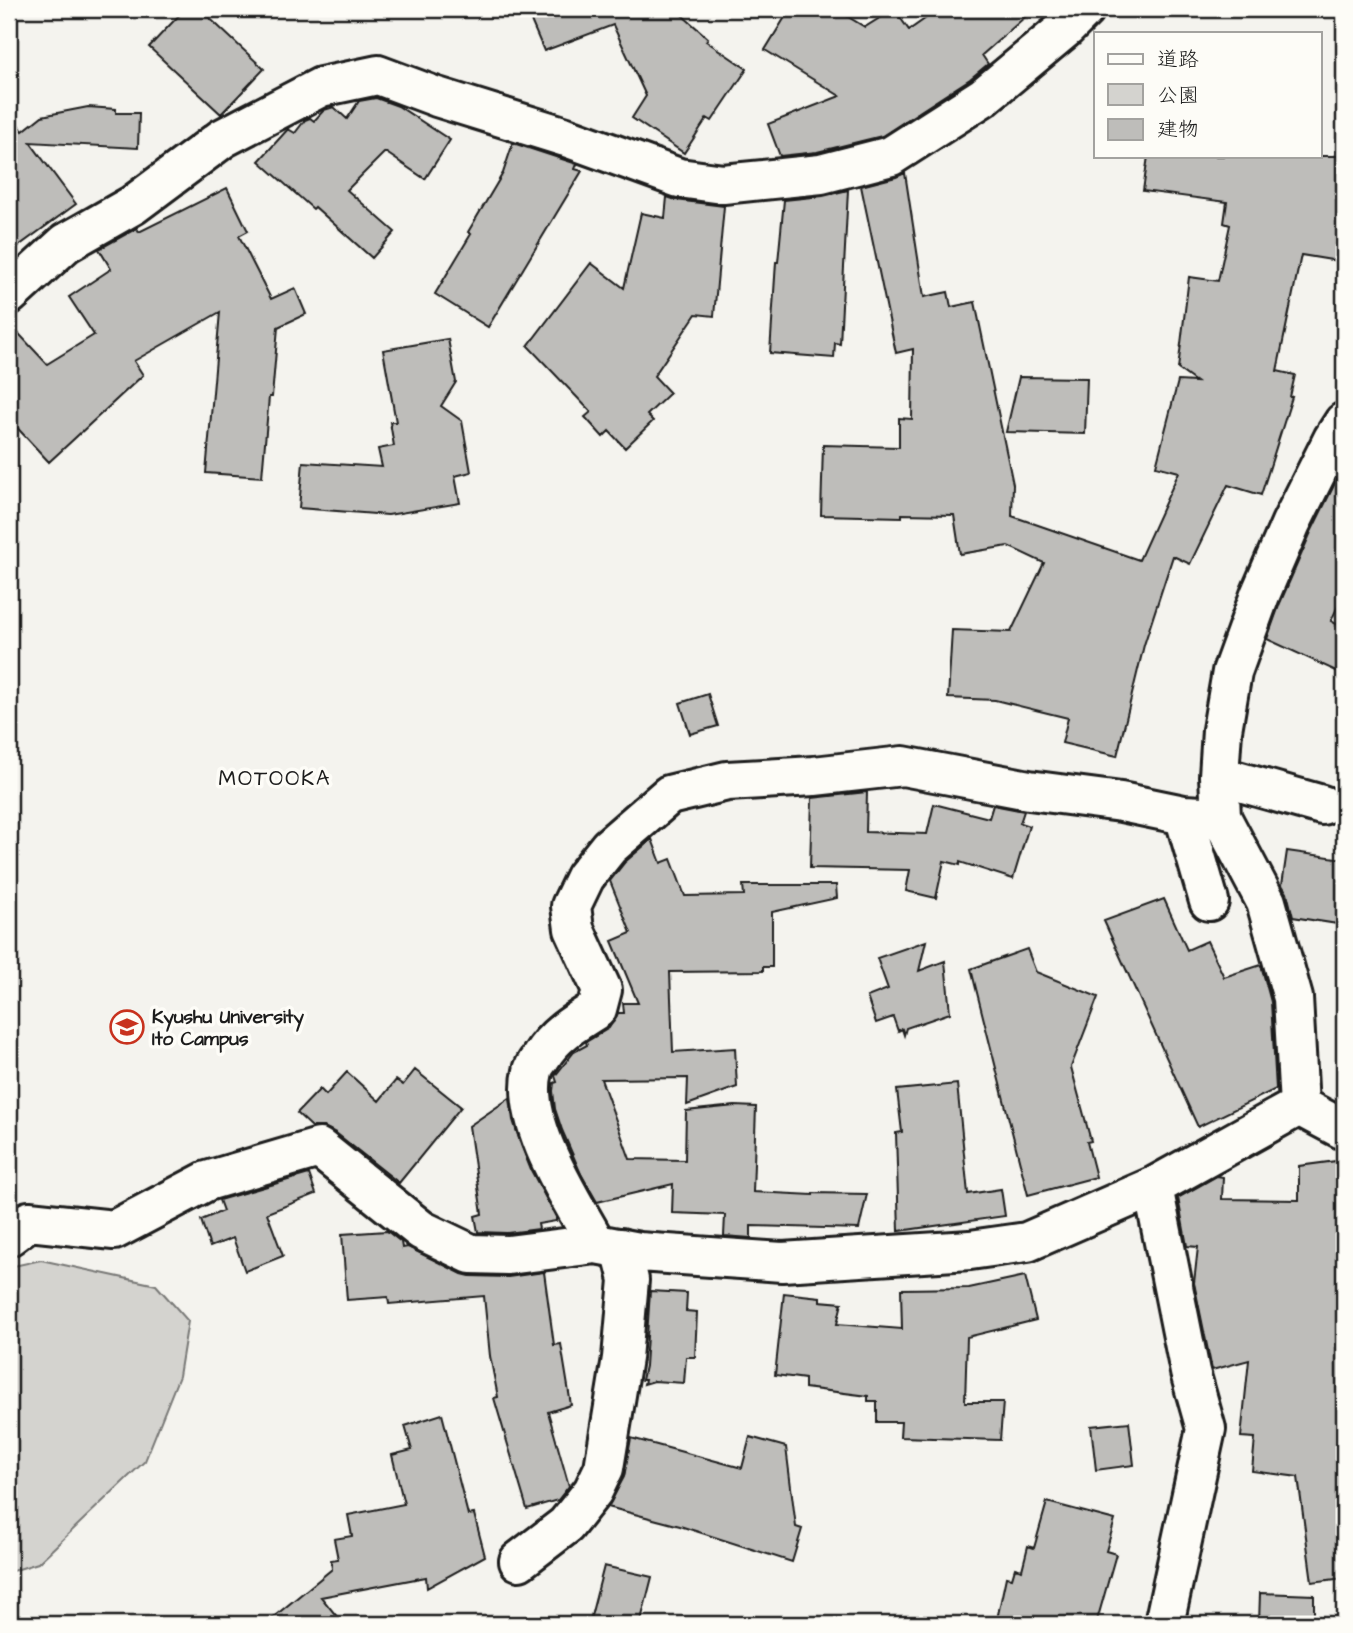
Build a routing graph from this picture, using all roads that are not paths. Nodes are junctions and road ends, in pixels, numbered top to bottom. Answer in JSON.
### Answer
{"nodes":[{"id":1,"x":1085,"y":9,"type":"edge"},
{"id":2,"x":9,"y":295,"type":"edge"},
{"id":3,"x":1344,"y":422,"type":"edge"},
{"id":4,"x":1219,"y":776,"type":"junction"},
{"id":5,"x":1322,"y":804,"type":"dead end"},
{"id":6,"x":1202,"y":816,"type":"junction"},
{"id":7,"x":1209,"y":901,"type":"dead end"},
{"id":8,"x":1299,"y":1107,"type":"junction"},
{"id":9,"x":1344,"y":1130,"type":"edge"},
{"id":10,"x":1153,"y":1187,"type":"junction"},
{"id":11,"x":9,"y":1236,"type":"edge"},
{"id":12,"x":609,"y":1246,"type":"junction"},
{"id":13,"x":519,"y":1561,"type":"dead end"},
{"id":14,"x":1164,"y":1624,"type":"edge"}],
"edges":[{"from":1,"to":2,"type":"street"},
{"from":3,"to":4,"type":"street"},
{"from":4,"to":5,"type":"street"},
{"from":4,"to":6,"type":"street"},
{"from":6,"to":7,"type":"street"},
{"from":6,"to":8,"type":"street"},
{"from":6,"to":12,"type":"street"},
{"from":8,"to":9,"type":"street"},
{"from":8,"to":10,"type":"street"},
{"from":10,"to":12,"type":"street"},
{"from":10,"to":14,"type":"street"},
{"from":11,"to":12,"type":"street"},
{"from":12,"to":13,"type":"street"}]}
